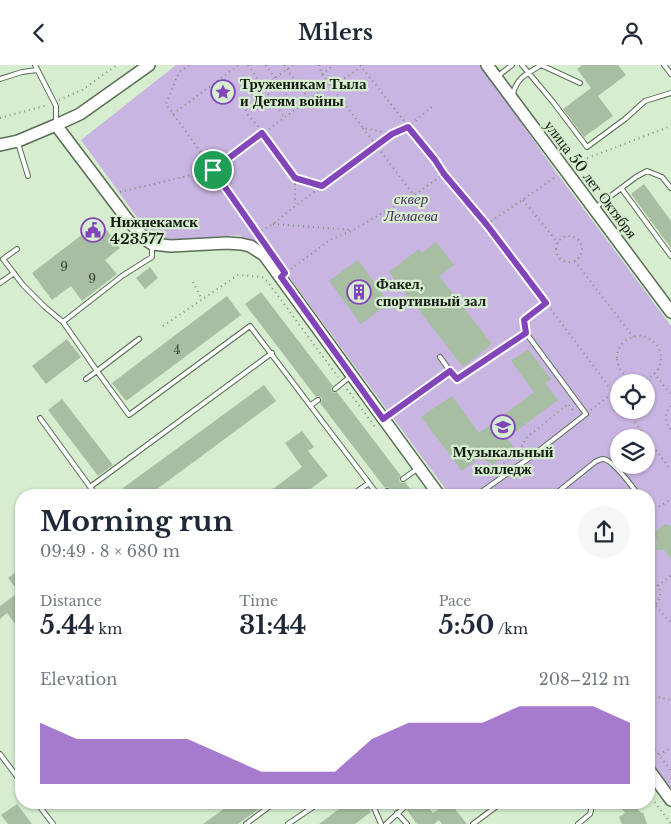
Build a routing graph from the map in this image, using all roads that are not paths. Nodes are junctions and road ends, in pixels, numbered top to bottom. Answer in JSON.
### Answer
{"nodes":[{"id":1,"x":149,"y":65,"type":"edge"},
{"id":2,"x":487,"y":65,"type":"edge"},
{"id":3,"x":512,"y":65,"type":"edge"},
{"id":4,"x":522,"y":65,"type":"edge"},
{"id":5,"x":664,"y":65,"type":"edge"},
{"id":6,"x":36,"y":67,"type":"edge"},
{"id":7,"x":529,"y":73,"type":"junction"},
{"id":8,"x":671,"y":74,"type":"edge"},
{"id":9,"x":497,"y":77,"type":"junction"},
{"id":10,"x":0,"y":79,"type":"edge"},
{"id":11,"x":580,"y":83,"type":"dead end"},
{"id":12,"x":671,"y":93,"type":"edge"},
{"id":13,"x":512,"y":97,"type":"junction"},
{"id":14,"x":56,"y":125,"type":"junction"},
{"id":15,"x":18,"y":141,"type":"junction"},
{"id":16,"x":0,"y":145,"type":"edge"},
{"id":17,"x":28,"y":176,"type":"dead end"},
{"id":18,"x":621,"y":188,"type":"junction"},
{"id":19,"x":671,"y":188,"type":"edge"},
{"id":20,"x":594,"y":208,"type":"junction"},
{"id":21,"x":152,"y":244,"type":"junction"},
{"id":22,"x":17,"y":249,"type":"dead end"},
{"id":23,"x":671,"y":256,"type":"edge"},
{"id":24,"x":14,"y":273,"type":"junction"},
{"id":25,"x":0,"y":283,"type":"edge"},
{"id":26,"x":671,"y":312,"type":"edge"},
{"id":27,"x":63,"y":322,"type":"junction"},
{"id":28,"x":139,"y":339,"type":"dead end"},
{"id":29,"x":272,"y":353,"type":"junction"},
{"id":30,"x":440,"y":357,"type":"dead end"},
{"id":31,"x":97,"y":371,"type":"junction"},
{"id":32,"x":450,"y":371,"type":"junction"},
{"id":33,"x":351,"y":376,"type":"junction"},
{"id":34,"x":86,"y":379,"type":"dead end"},
{"id":35,"x":334,"y":389,"type":"dead end"},
{"id":36,"x":318,"y":400,"type":"dead end"},
{"id":37,"x":311,"y":405,"type":"junction"},
{"id":38,"x":40,"y":418,"type":"dead end"},
{"id":39,"x":379,"y":423,"type":"junction"},
{"id":40,"x":419,"y":468,"type":"junction"},
{"id":41,"x":403,"y":479,"type":"dead end"},
{"id":42,"x":369,"y":483,"type":"junction"},
{"id":43,"x":90,"y":487,"type":"joint"},
{"id":44,"x":360,"y":489,"type":"edge"},
{"id":45,"x":374,"y":489,"type":"edge"},
{"id":46,"x":435,"y":489,"type":"edge"},
{"id":47,"x":485,"y":489,"type":"edge"},
{"id":48,"x":561,"y":489,"type":"edge"},
{"id":49,"x":634,"y":489,"type":"edge"},
{"id":50,"x":0,"y":754,"type":"edge"},
{"id":51,"x":15,"y":774,"type":"edge"},
{"id":52,"x":655,"y":779,"type":"edge"},
{"id":53,"x":671,"y":800,"type":"edge"},
{"id":54,"x":42,"y":809,"type":"edge"},
{"id":55,"x":266,"y":809,"type":"edge"},
{"id":56,"x":310,"y":809,"type":"edge"},
{"id":57,"x":375,"y":809,"type":"edge"},
{"id":58,"x":401,"y":809,"type":"edge"},
{"id":59,"x":493,"y":809,"type":"edge"},
{"id":60,"x":591,"y":809,"type":"edge"},
{"id":61,"x":397,"y":813,"type":"junction"},
{"id":62,"x":53,"y":824,"type":"edge"},
{"id":63,"x":246,"y":824,"type":"edge"},
{"id":64,"x":288,"y":824,"type":"edge"},
{"id":65,"x":381,"y":824,"type":"edge"},
{"id":66,"x":386,"y":824,"type":"edge"},
{"id":67,"x":407,"y":824,"type":"edge"},
{"id":68,"x":473,"y":824,"type":"edge"},
{"id":69,"x":578,"y":824,"type":"edge"}],
"edges":[{"from":1,"to":14,"type":"street"},
{"from":2,"to":9,"type":"street","name":"улица 50 лет Октября"},
{"from":3,"to":9,"type":"lane"},
{"from":4,"to":7,"type":"lane"},
{"from":5,"to":8,"type":"lane"},
{"from":6,"to":10,"type":"lane"},
{"from":6,"to":14,"type":"lane"},
{"from":7,"to":11,"type":"lane"},
{"from":7,"to":12,"type":"lane"},
{"from":7,"to":13,"type":"lane"},
{"from":9,"to":13,"type":"street","name":"улица 50 лет Октября"},
{"from":13,"to":20,"type":"street","name":"улица 50 лет Октября"},
{"from":14,"to":15,"type":"street"},
{"from":14,"to":21,"type":"street"},
{"from":15,"to":16,"type":"street"},
{"from":15,"to":17,"type":"lane"},
{"from":18,"to":19,"type":"lane"},
{"from":18,"to":20,"type":"lane"},
{"from":18,"to":23,"type":"lane"},
{"from":20,"to":26,"type":"street","name":"улица 50 лет Октября"},
{"from":21,"to":27,"type":"lane"},
{"from":21,"to":33,"type":"street"},
{"from":22,"to":24,"type":"lane"},
{"from":24,"to":25,"type":"lane"},
{"from":24,"to":27,"type":"lane"},
{"from":27,"to":31,"type":"lane"},
{"from":28,"to":31,"type":"lane"},
{"from":29,"to":31,"type":"lane"},
{"from":29,"to":37,"type":"lane"},
{"from":29,"to":43,"type":"lane"},
{"from":30,"to":32,"type":"lane"},
{"from":31,"to":34,"type":"lane"},
{"from":32,"to":39,"type":"lane"},
{"from":32,"to":47,"type":"lane"},
{"from":33,"to":35,"type":"lane"},
{"from":33,"to":39,"type":"street"},
{"from":36,"to":37,"type":"lane"},
{"from":37,"to":42,"type":"lane"},
{"from":38,"to":43,"type":"lane"},
{"from":39,"to":40,"type":"street"},
{"from":40,"to":41,"type":"lane"},
{"from":40,"to":46,"type":"street"},
{"from":42,"to":44,"type":"lane"},
{"from":42,"to":45,"type":"lane"},
{"from":48,"to":49,"type":"lane"},
{"from":50,"to":51,"type":"lane"},
{"from":52,"to":53,"type":"street"},
{"from":54,"to":62,"type":"lane"},
{"from":55,"to":63,"type":"lane"},
{"from":56,"to":64,"type":"lane"},
{"from":57,"to":65,"type":"lane"},
{"from":58,"to":61,"type":"lane"},
{"from":59,"to":68,"type":"lane"},
{"from":60,"to":69,"type":"lane"},
{"from":61,"to":66,"type":"lane"},
{"from":61,"to":67,"type":"lane"}]}
